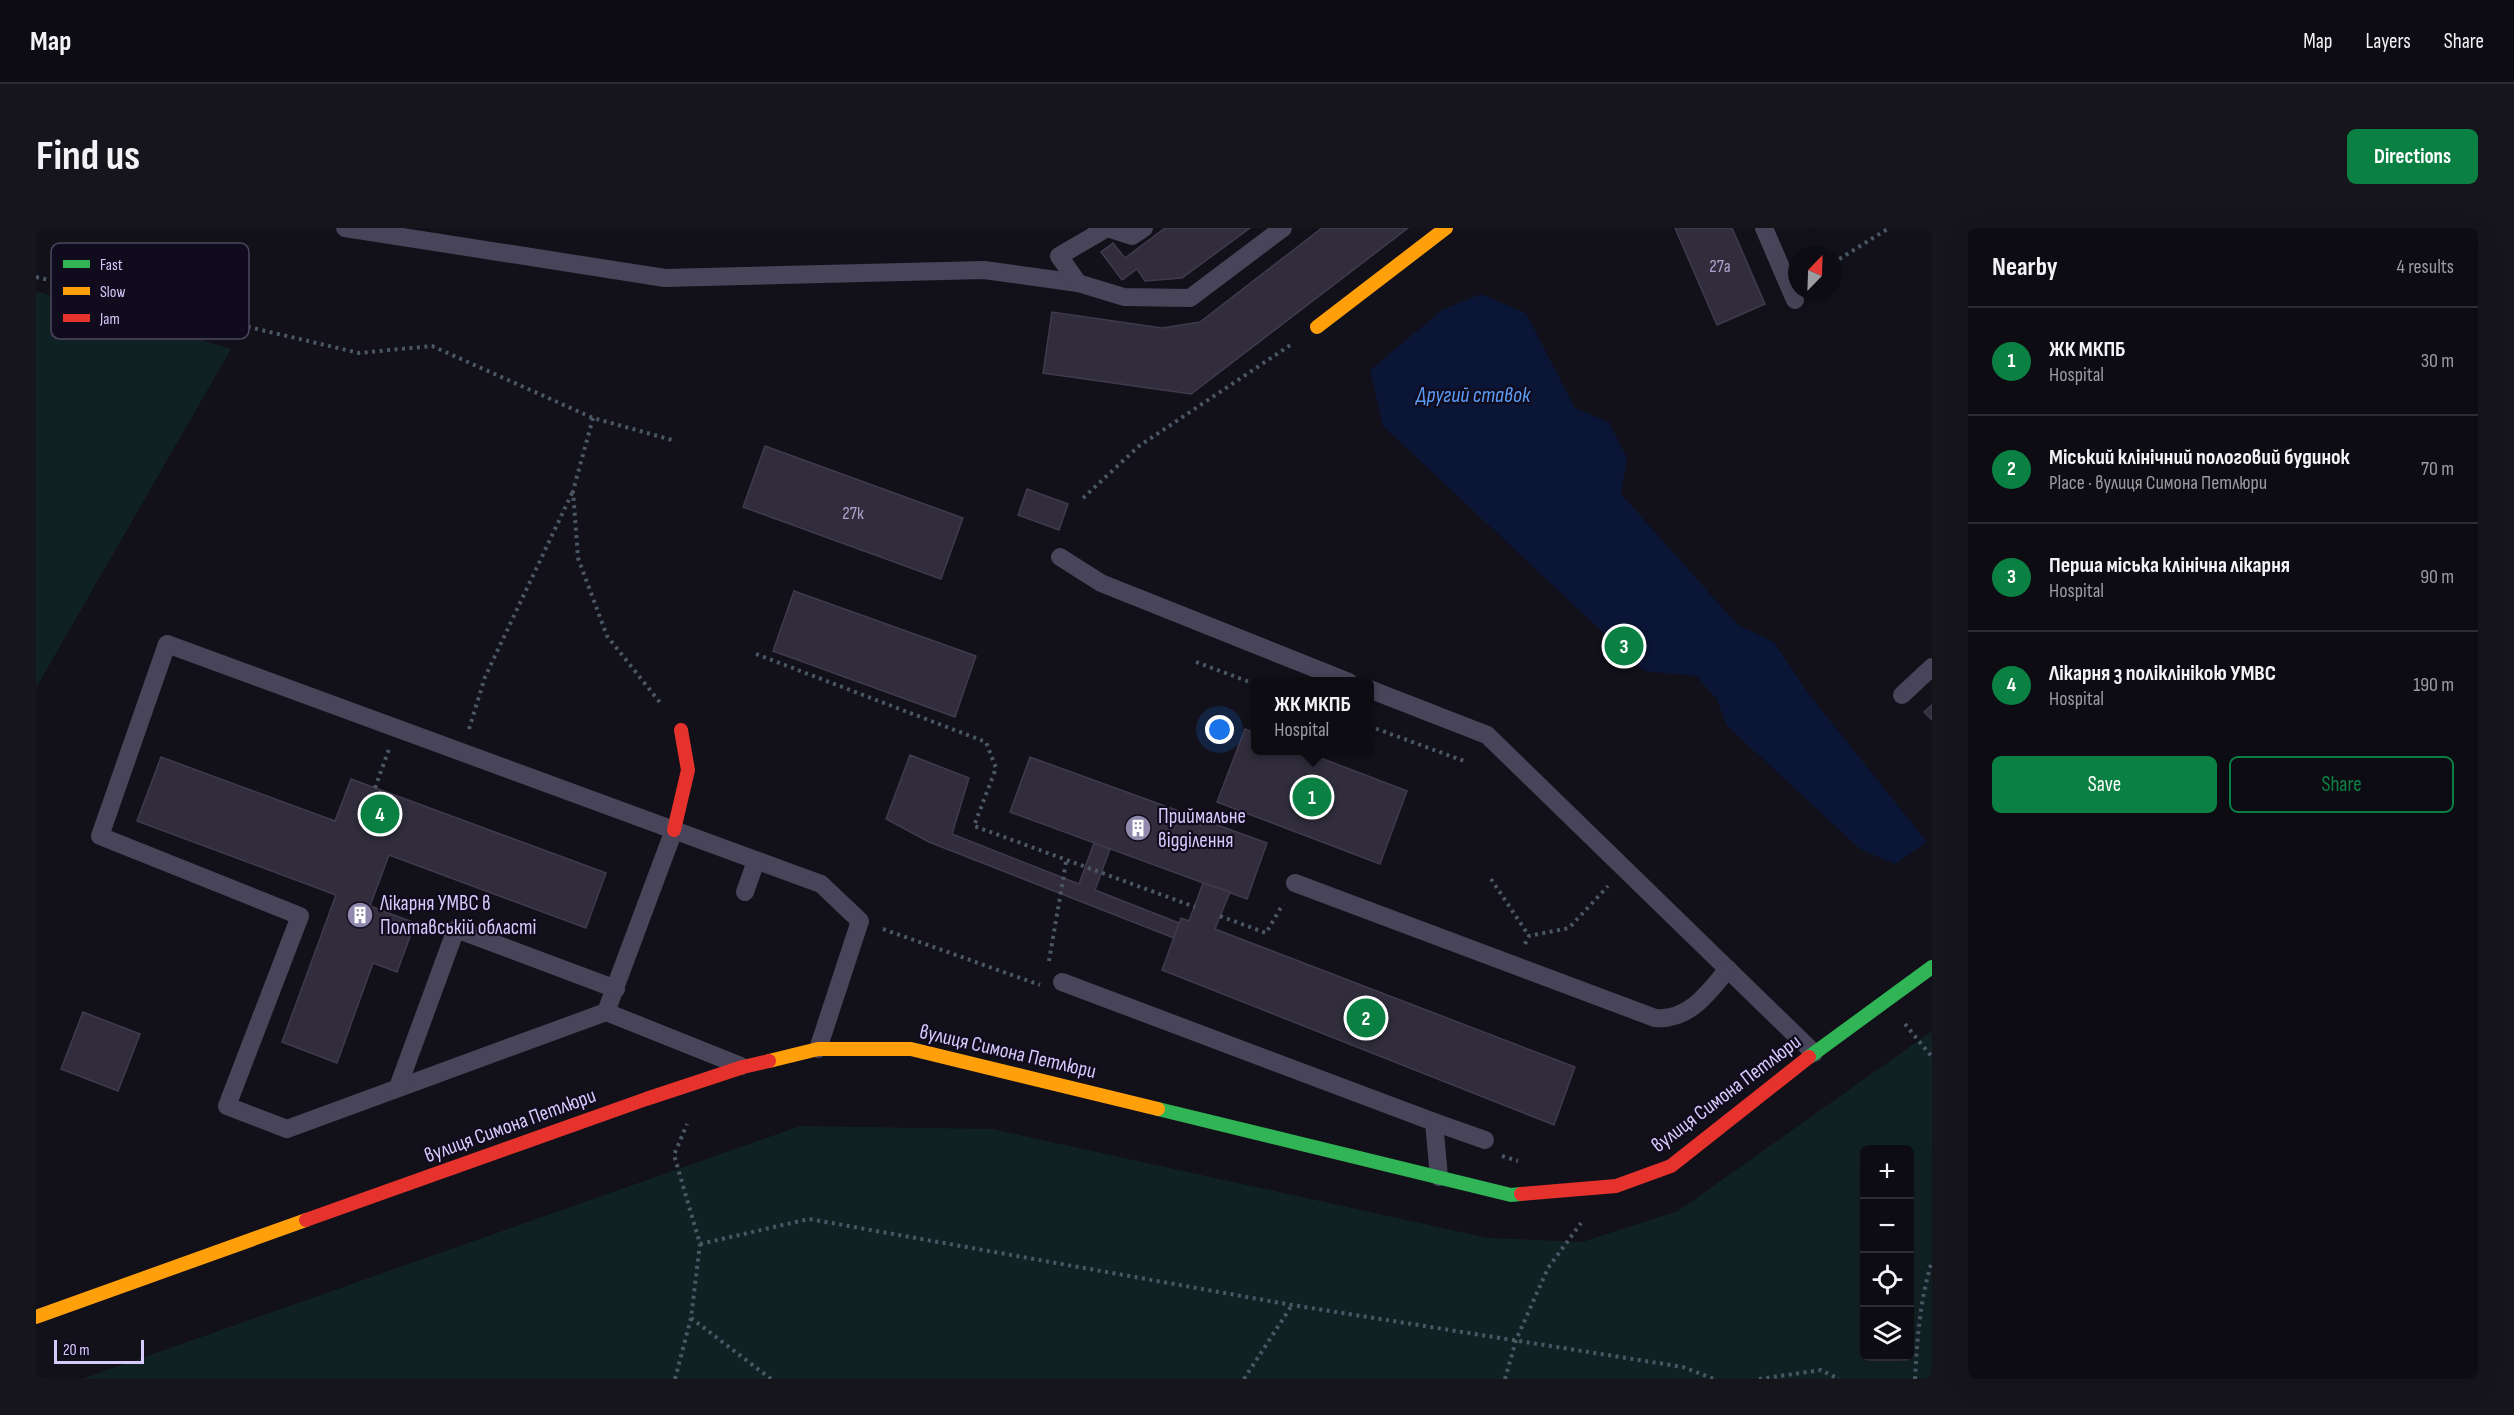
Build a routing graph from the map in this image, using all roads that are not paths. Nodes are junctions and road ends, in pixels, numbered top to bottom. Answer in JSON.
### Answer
{"nodes":[{"id":1,"x":345,"y":228,"type":"edge"},
{"id":2,"x":1144,"y":228,"type":"edge"},
{"id":3,"x":1283,"y":228,"type":"edge"},
{"id":4,"x":1446,"y":228,"type":"edge"},
{"id":5,"x":1764,"y":228,"type":"edge"},
{"id":6,"x":1788,"y":282,"type":"edge"},
{"id":7,"x":1078,"y":284,"type":"junction"},
{"id":8,"x":1317,"y":327,"type":"road end"},
{"id":9,"x":1060,"y":557,"type":"dead end"},
{"id":10,"x":1932,"y":667,"type":"edge"},
{"id":11,"x":1339,"y":677,"type":"edge"},
{"id":12,"x":1374,"y":691,"type":"edge"},
{"id":13,"x":1902,"y":695,"type":"dead end"},
{"id":14,"x":681,"y":730,"type":"road end"},
{"id":15,"x":674,"y":830,"type":"junction"},
{"id":16,"x":756,"y":861,"type":"junction"},
{"id":17,"x":1295,"y":884,"type":"road end"},
{"id":18,"x":746,"y":891,"type":"dead end"},
{"id":19,"x":1932,"y":967,"type":"edge"},
{"id":20,"x":1728,"y":969,"type":"junction"},
{"id":21,"x":1053,"y":984,"type":"road end"},
{"id":22,"x":616,"y":989,"type":"junction"},
{"id":23,"x":606,"y":1012,"type":"junction"},
{"id":24,"x":818,"y":1049,"type":"junction"},
{"id":25,"x":1814,"y":1053,"type":"junction"},
{"id":26,"x":743,"y":1067,"type":"junction"},
{"id":27,"x":398,"y":1087,"type":"junction"},
{"id":28,"x":1434,"y":1122,"type":"junction"},
{"id":29,"x":1490,"y":1147,"type":"road end"},
{"id":30,"x":1439,"y":1177,"type":"junction"},
{"id":31,"x":36,"y":1317,"type":"edge"}],
"edges":[{"from":1,"to":7,"type":"lane"},
{"from":2,"to":7,"type":"lane"},
{"from":3,"to":7,"type":"lane"},
{"from":4,"to":8,"type":"street"},
{"from":5,"to":6,"type":"lane"},
{"from":9,"to":11,"type":"lane"},
{"from":10,"to":13,"type":"lane"},
{"from":12,"to":20,"type":"lane"},
{"from":14,"to":15,"type":"street"},
{"from":15,"to":16,"type":"lane"},
{"from":15,"to":22,"type":"lane"},
{"from":15,"to":27,"type":"lane"},
{"from":16,"to":18,"type":"lane"},
{"from":16,"to":24,"type":"lane"},
{"from":17,"to":20,"type":"lane"},
{"from":19,"to":25,"type":"street","name":"вулиця Симона Петлюри"},
{"from":20,"to":25,"type":"lane"},
{"from":21,"to":28,"type":"lane"},
{"from":22,"to":23,"type":"lane"},
{"from":22,"to":27,"type":"lane"},
{"from":23,"to":26,"type":"lane"},
{"from":23,"to":27,"type":"lane"},
{"from":24,"to":26,"type":"street","name":"вулиця Симона Петлюри"},
{"from":24,"to":30,"type":"street","name":"вулиця Симона Петлюри"},
{"from":25,"to":30,"type":"street","name":"вулиця Симона Петлюри"},
{"from":26,"to":31,"type":"street","name":"вулиця Симона Петлюри"},
{"from":28,"to":29,"type":"lane"},
{"from":28,"to":30,"type":"lane"}]}
